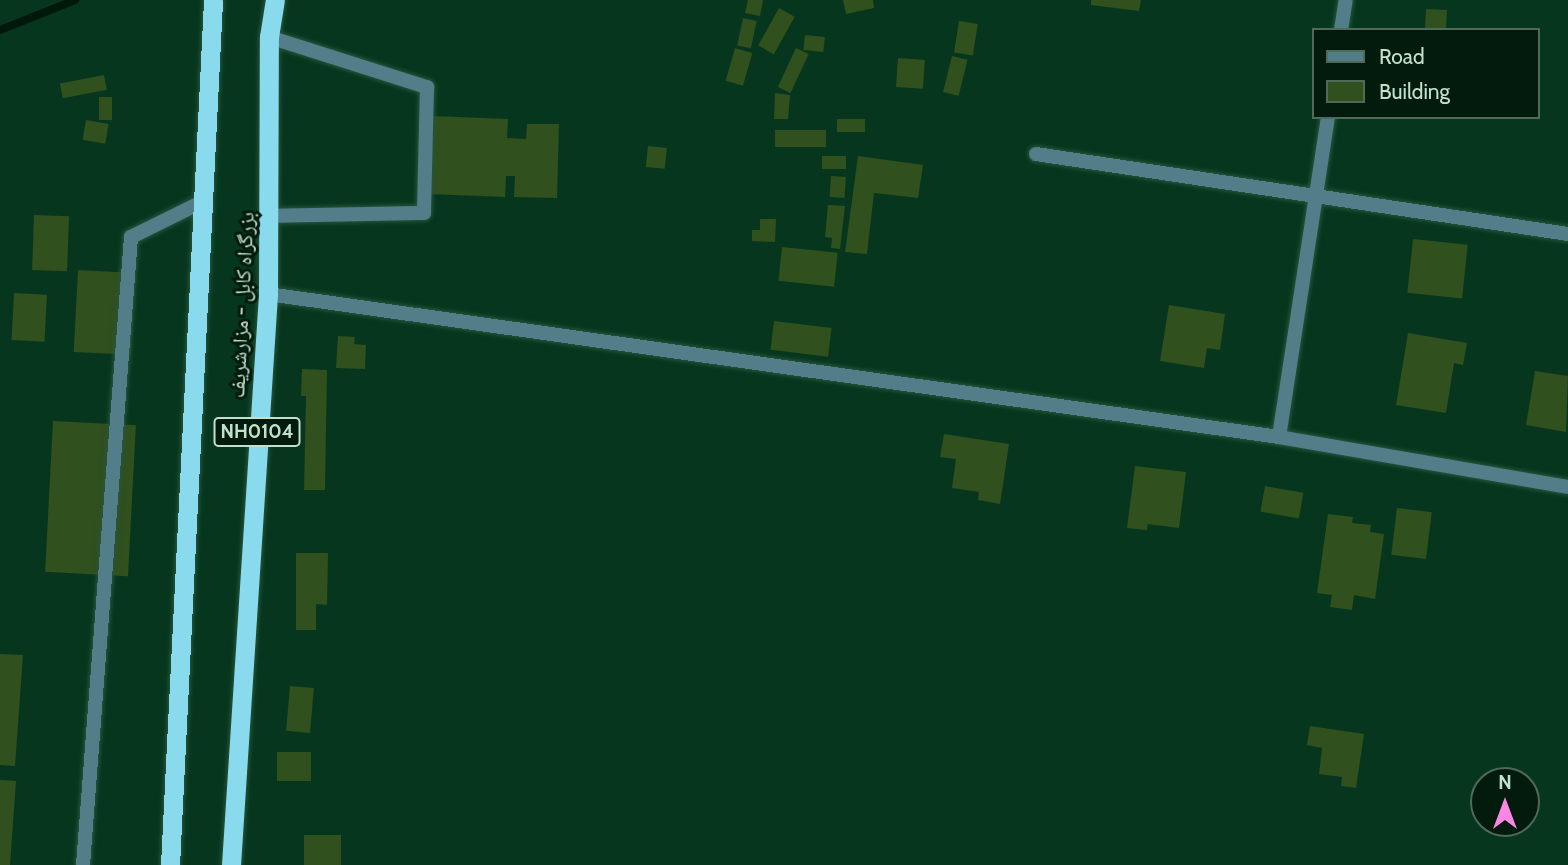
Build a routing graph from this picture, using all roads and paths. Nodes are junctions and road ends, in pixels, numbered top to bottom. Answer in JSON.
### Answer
{"nodes":[{"id":1,"x":213,"y":0,"type":"edge"},
{"id":2,"x":275,"y":0,"type":"edge"},
{"id":3,"x":1346,"y":0,"type":"edge"},
{"id":4,"x":1341,"y":28,"type":"edge"},
{"id":5,"x":269,"y":37,"type":"junction"},
{"id":6,"x":1328,"y":119,"type":"edge"},
{"id":7,"x":1036,"y":154,"type":"dead end"},
{"id":8,"x":1315,"y":197,"type":"junction"},
{"id":9,"x":204,"y":201,"type":"junction"},
{"id":10,"x":270,"y":216,"type":"junction"},
{"id":11,"x":1568,"y":234,"type":"edge"},
{"id":12,"x":268,"y":294,"type":"junction"},
{"id":13,"x":1279,"y":437,"type":"junction"},
{"id":14,"x":1568,"y":487,"type":"edge"},
{"id":15,"x":83,"y":865,"type":"edge"},
{"id":16,"x":170,"y":865,"type":"edge"},
{"id":17,"x":231,"y":865,"type":"edge"}],
"edges":[{"from":1,"to":9,"type":"highway","name":"بزرگراه کابل - مزارشریف","number":"NH0104"},
{"from":2,"to":5,"type":"highway","name":"بزرگراه کابل - مزارشریف","number":"NH0104"},
{"from":3,"to":4,"type":"street"},
{"from":5,"to":10,"type":"highway","name":"بزرگراه کابل - مزارشریف","number":"NH0104"},
{"from":5,"to":10,"type":"street"},
{"from":6,"to":8,"type":"street"},
{"from":7,"to":8,"type":"street"},
{"from":8,"to":11,"type":"street"},
{"from":8,"to":13,"type":"street"},
{"from":9,"to":15,"type":"street"},
{"from":9,"to":16,"type":"highway","name":"بزرگراه کابل - مزارشریف","number":"NH0104"},
{"from":10,"to":12,"type":"highway","name":"بزرگراه کابل - مزارشریف","number":"NH0104"},
{"from":12,"to":13,"type":"street"},
{"from":12,"to":17,"type":"highway","name":"بزرگراه کابل - مزارشریف","number":"NH0104"},
{"from":13,"to":14,"type":"street"}]}
